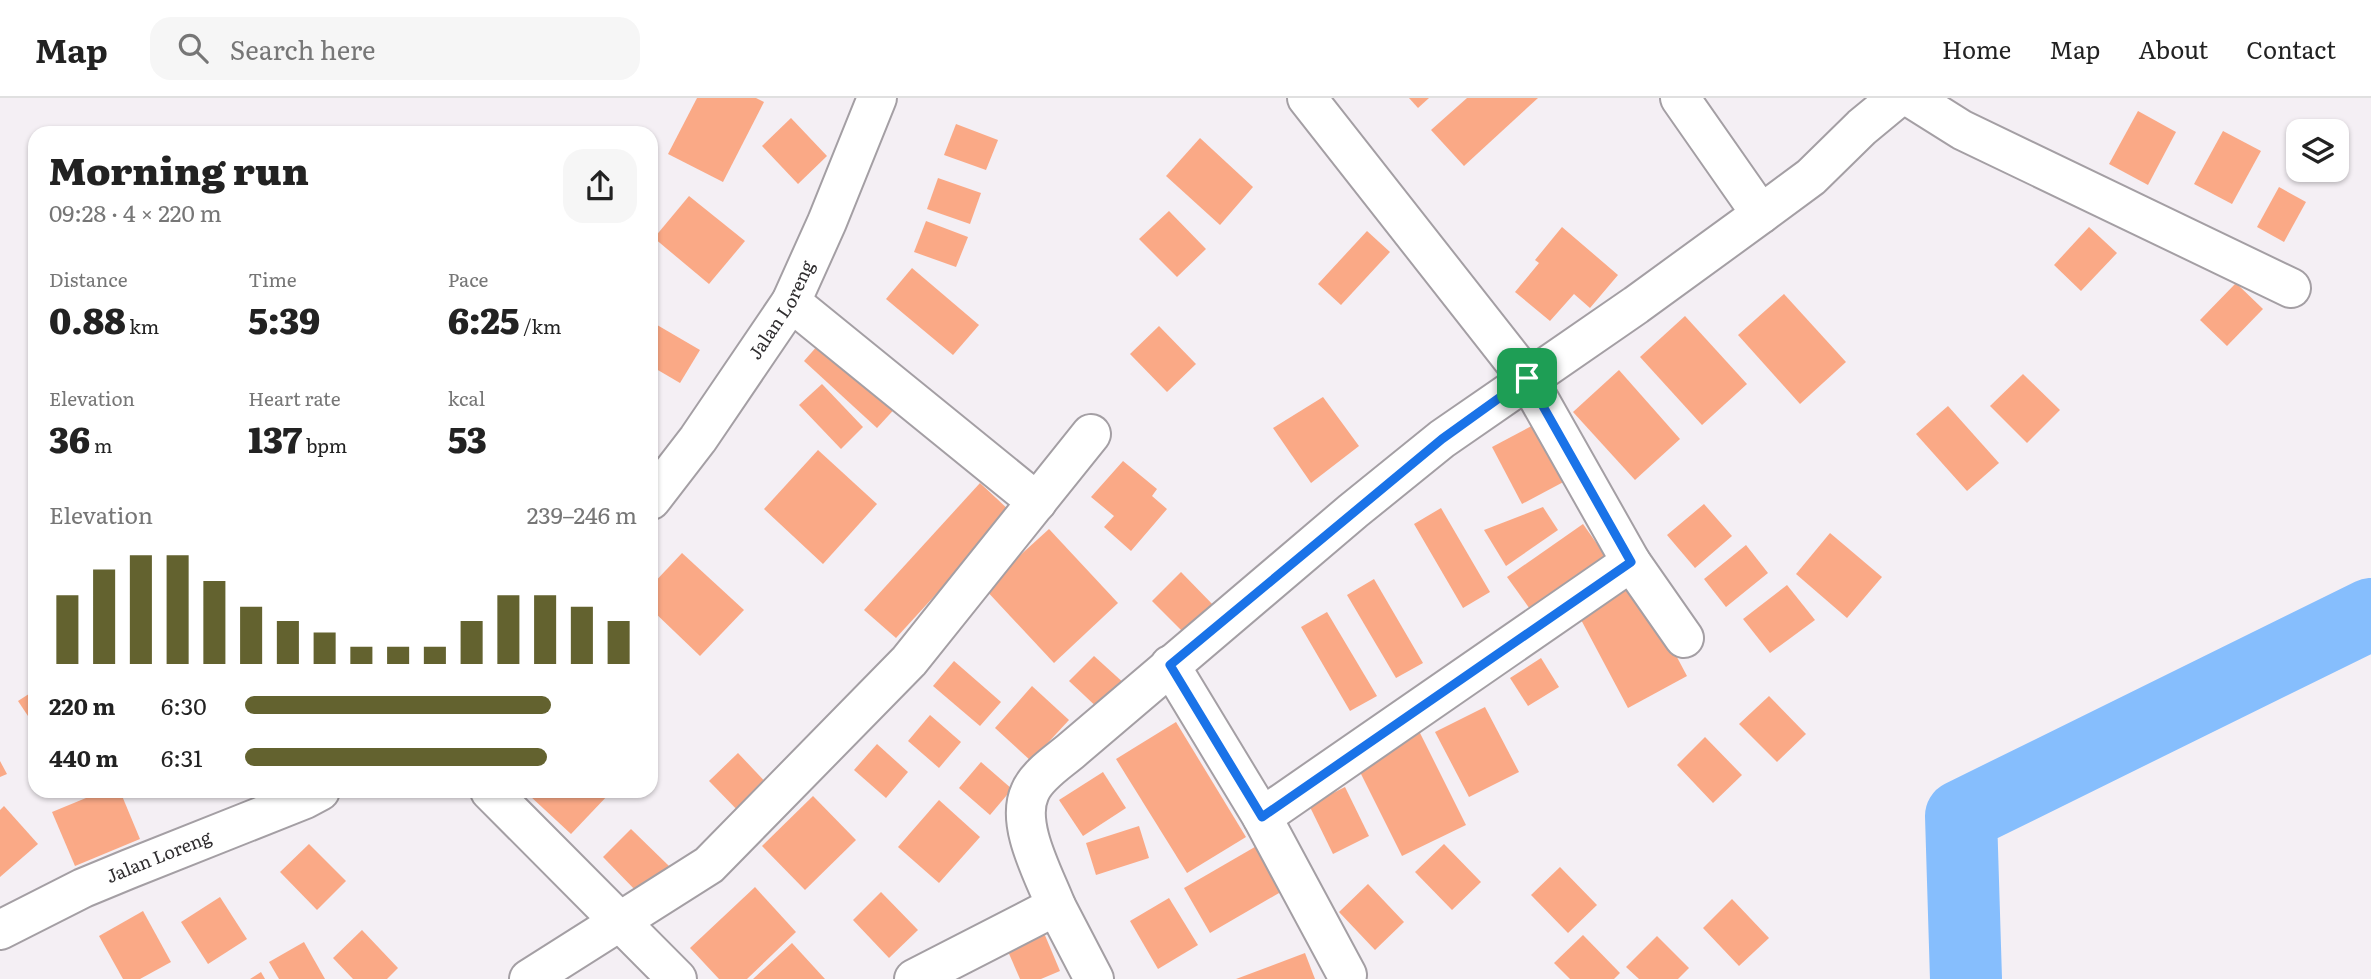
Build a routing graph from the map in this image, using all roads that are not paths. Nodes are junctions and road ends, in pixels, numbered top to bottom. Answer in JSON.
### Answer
{"nodes":[{"id":1,"x":877,"y":98,"type":"edge"},
{"id":2,"x":1307,"y":98,"type":"edge"},
{"id":3,"x":1680,"y":98,"type":"edge"},
{"id":4,"x":1897,"y":98,"type":"edge"},
{"id":5,"x":1910,"y":98,"type":"edge"},
{"id":6,"x":1761,"y":214,"type":"junction"},
{"id":7,"x":2291,"y":288,"type":"dead end"},
{"id":8,"x":792,"y":302,"type":"junction"},
{"id":9,"x":1527,"y":378,"type":"junction"},
{"id":10,"x":1091,"y":435,"type":"dead end"},
{"id":11,"x":658,"y":491,"type":"edge"},
{"id":12,"x":1037,"y":502,"type":"junction"},
{"id":13,"x":1631,"y":562,"type":"junction"},
{"id":14,"x":1684,"y":638,"type":"dead end"},
{"id":15,"x":1170,"y":665,"type":"junction"},
{"id":16,"x":306,"y":798,"type":"edge"},
{"id":17,"x":497,"y":798,"type":"edge"},
{"id":18,"x":1262,"y":817,"type":"junction"},
{"id":19,"x":1056,"y":906,"type":"junction"},
{"id":20,"x":619,"y":921,"type":"junction"},
{"id":21,"x":0,"y":930,"type":"edge"},
{"id":22,"x":1346,"y":975,"type":"dead end"},
{"id":23,"x":529,"y":979,"type":"edge"},
{"id":24,"x":677,"y":979,"type":"edge"},
{"id":25,"x":914,"y":979,"type":"edge"},
{"id":26,"x":1094,"y":979,"type":"edge"}],
"edges":[{"from":1,"to":8,"type":"street","name":"Jalan Loreng"},
{"from":2,"to":9,"type":"street"},
{"from":3,"to":6,"type":"street"},
{"from":4,"to":6,"type":"street"},
{"from":5,"to":7,"type":"street"},
{"from":6,"to":9,"type":"street"},
{"from":8,"to":11,"type":"street","name":"Jalan Loreng"},
{"from":8,"to":12,"type":"street"},
{"from":9,"to":13,"type":"street"},
{"from":9,"to":15,"type":"street"},
{"from":10,"to":12,"type":"street"},
{"from":12,"to":20,"type":"street"},
{"from":13,"to":14,"type":"street"},
{"from":13,"to":18,"type":"street"},
{"from":15,"to":18,"type":"street"},
{"from":15,"to":19,"type":"street"},
{"from":16,"to":21,"type":"street","name":"Jalan Loreng"},
{"from":17,"to":20,"type":"street"},
{"from":18,"to":22,"type":"street"},
{"from":19,"to":25,"type":"street"},
{"from":19,"to":26,"type":"street"},
{"from":20,"to":23,"type":"street"},
{"from":20,"to":24,"type":"street"}]}
